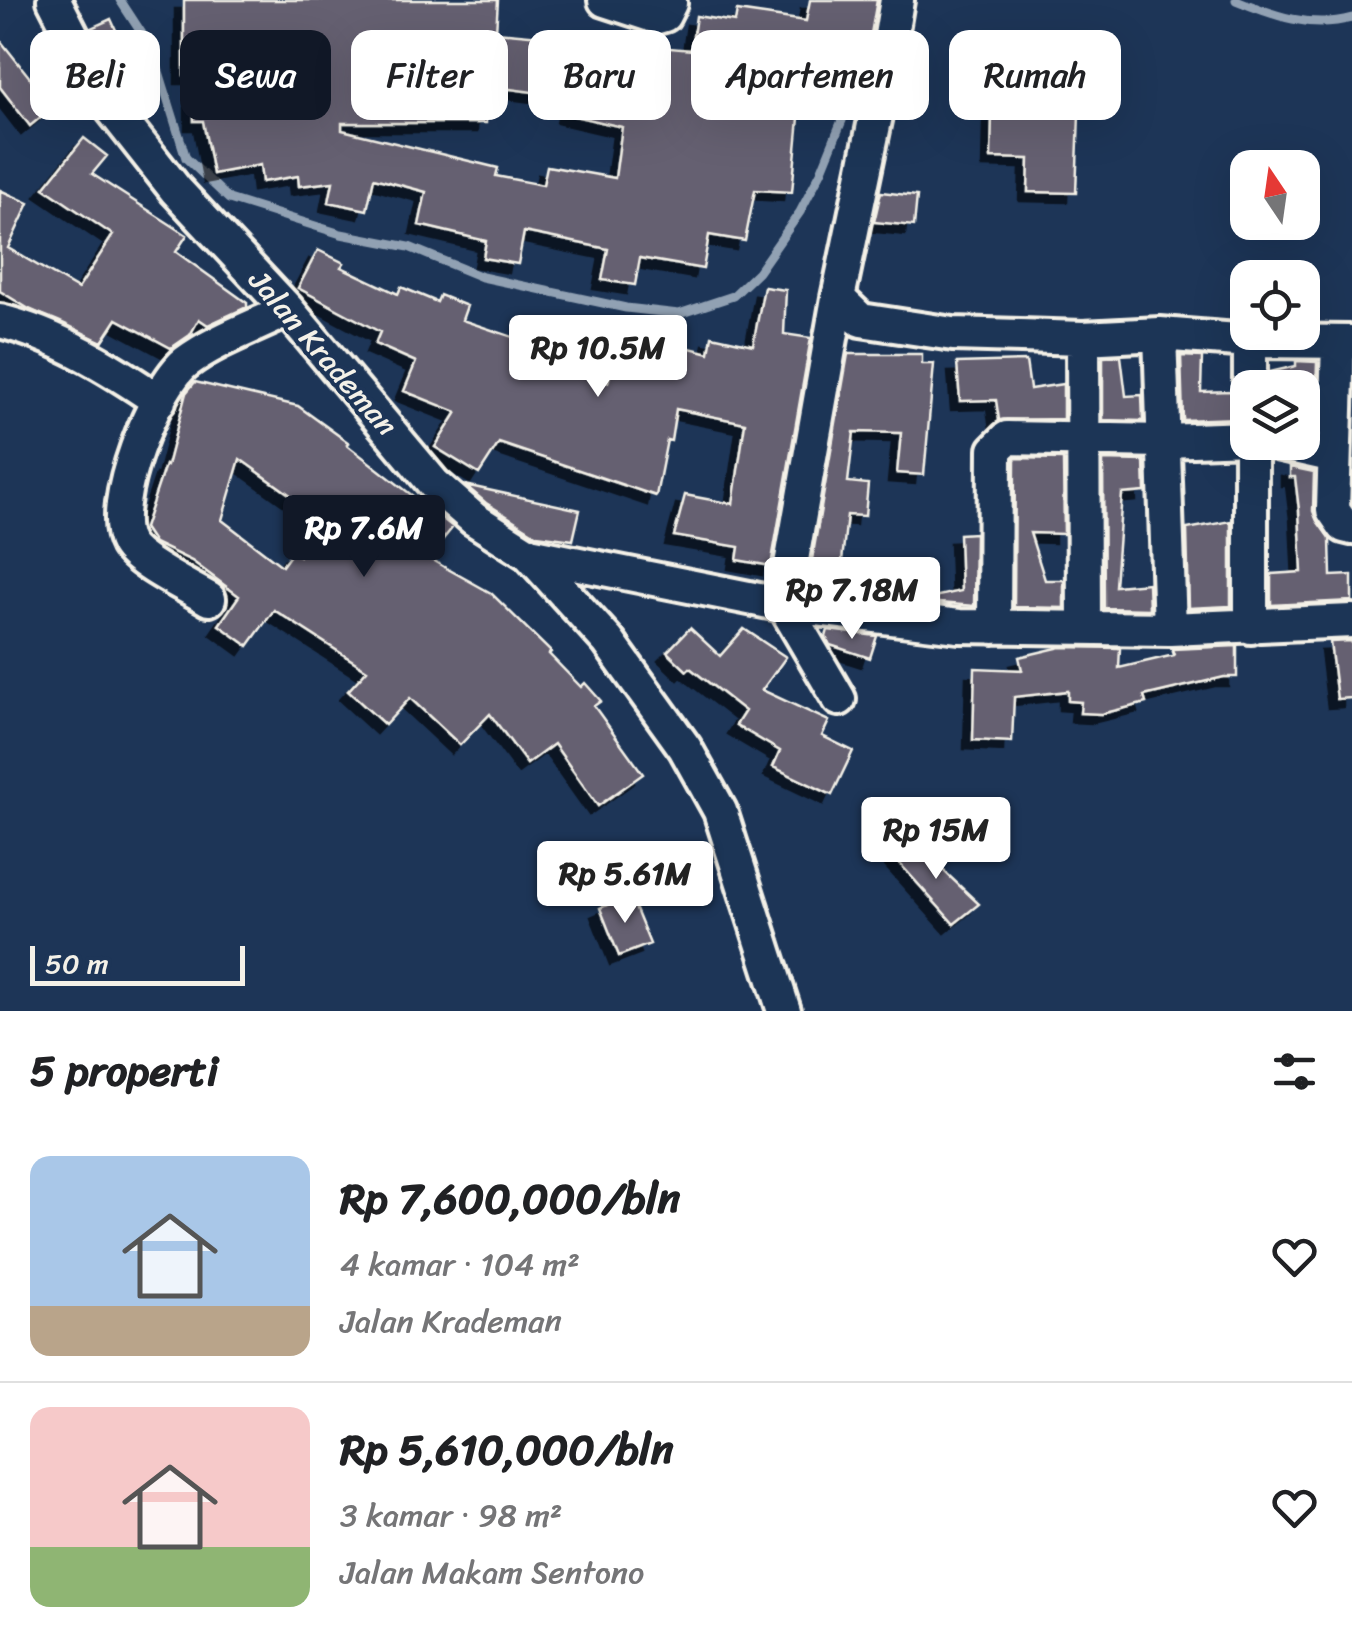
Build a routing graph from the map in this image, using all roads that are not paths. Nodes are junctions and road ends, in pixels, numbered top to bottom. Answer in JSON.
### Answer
{"nodes":[{"id":1,"x":54,"y":0,"type":"edge"},
{"id":2,"x":605,"y":0,"type":"edge"},
{"id":3,"x":897,"y":0,"type":"edge"},
{"id":4,"x":670,"y":3,"type":"dead end"},
{"id":5,"x":892,"y":30,"type":"edge"},
{"id":6,"x":875,"y":120,"type":"edge"},
{"id":7,"x":838,"y":298,"type":"junction"},
{"id":8,"x":288,"y":310,"type":"junction"},
{"id":9,"x":0,"y":321,"type":"edge"},
{"id":10,"x":1160,"y":334,"type":"junction"},
{"id":11,"x":1084,"y":338,"type":"junction"},
{"id":12,"x":1230,"y":339,"type":"edge"},
{"id":13,"x":1320,"y":341,"type":"edge"},
{"id":14,"x":1345,"y":342,"type":"edge"},
{"id":15,"x":160,"y":400,"type":"junction"},
{"id":16,"x":1083,"y":439,"type":"junction"},
{"id":17,"x":1164,"y":440,"type":"junction"},
{"id":18,"x":1230,"y":440,"type":"edge"},
{"id":19,"x":1320,"y":453,"type":"edge"},
{"id":20,"x":1334,"y":456,"type":"junction"},
{"id":21,"x":1249,"y":460,"type":"edge"},
{"id":22,"x":1352,"y":528,"type":"edge"},
{"id":23,"x":529,"y":554,"type":"junction"},
{"id":24,"x":209,"y":599,"type":"dead end"},
{"id":25,"x":784,"y":605,"type":"junction"},
{"id":26,"x":1352,"y":622,"type":"edge"},
{"id":27,"x":994,"y":626,"type":"junction"},
{"id":28,"x":1084,"y":627,"type":"junction"},
{"id":29,"x":1251,"y":627,"type":"junction"},
{"id":30,"x":1170,"y":629,"type":"junction"},
{"id":31,"x":839,"y":699,"type":"dead end"},
{"id":32,"x":784,"y":1011,"type":"edge"}],
"edges":[{"from":1,"to":8,"type":"street","name":"Jalan Krademan"},
{"from":2,"to":4,"type":"street"},
{"from":3,"to":5,"type":"street"},
{"from":6,"to":7,"type":"street"},
{"from":7,"to":11,"type":"street"},
{"from":7,"to":25,"type":"street"},
{"from":8,"to":15,"type":"street"},
{"from":8,"to":23,"type":"street","name":"Jalan Krademan"},
{"from":9,"to":15,"type":"street"},
{"from":10,"to":11,"type":"street"},
{"from":10,"to":12,"type":"street"},
{"from":10,"to":17,"type":"street"},
{"from":11,"to":16,"type":"street"},
{"from":13,"to":14,"type":"street"},
{"from":14,"to":20,"type":"street"},
{"from":15,"to":24,"type":"street"},
{"from":16,"to":17,"type":"street"},
{"from":16,"to":27,"type":"street"},
{"from":16,"to":28,"type":"street"},
{"from":17,"to":18,"type":"street"},
{"from":17,"to":30,"type":"street"},
{"from":19,"to":20,"type":"street"},
{"from":20,"to":22,"type":"street"},
{"from":21,"to":29,"type":"street"},
{"from":23,"to":25,"type":"street","name":"Jalan Krademan"},
{"from":23,"to":32,"type":"street"},
{"from":25,"to":27,"type":"street","name":"Jalan Krademan"},
{"from":25,"to":31,"type":"street"},
{"from":26,"to":29,"type":"street","name":"Jalan Krademan"},
{"from":27,"to":28,"type":"street","name":"Jalan Krademan"},
{"from":28,"to":30,"type":"street","name":"Jalan Krademan"},
{"from":29,"to":30,"type":"street","name":"Jalan Krademan"}]}
